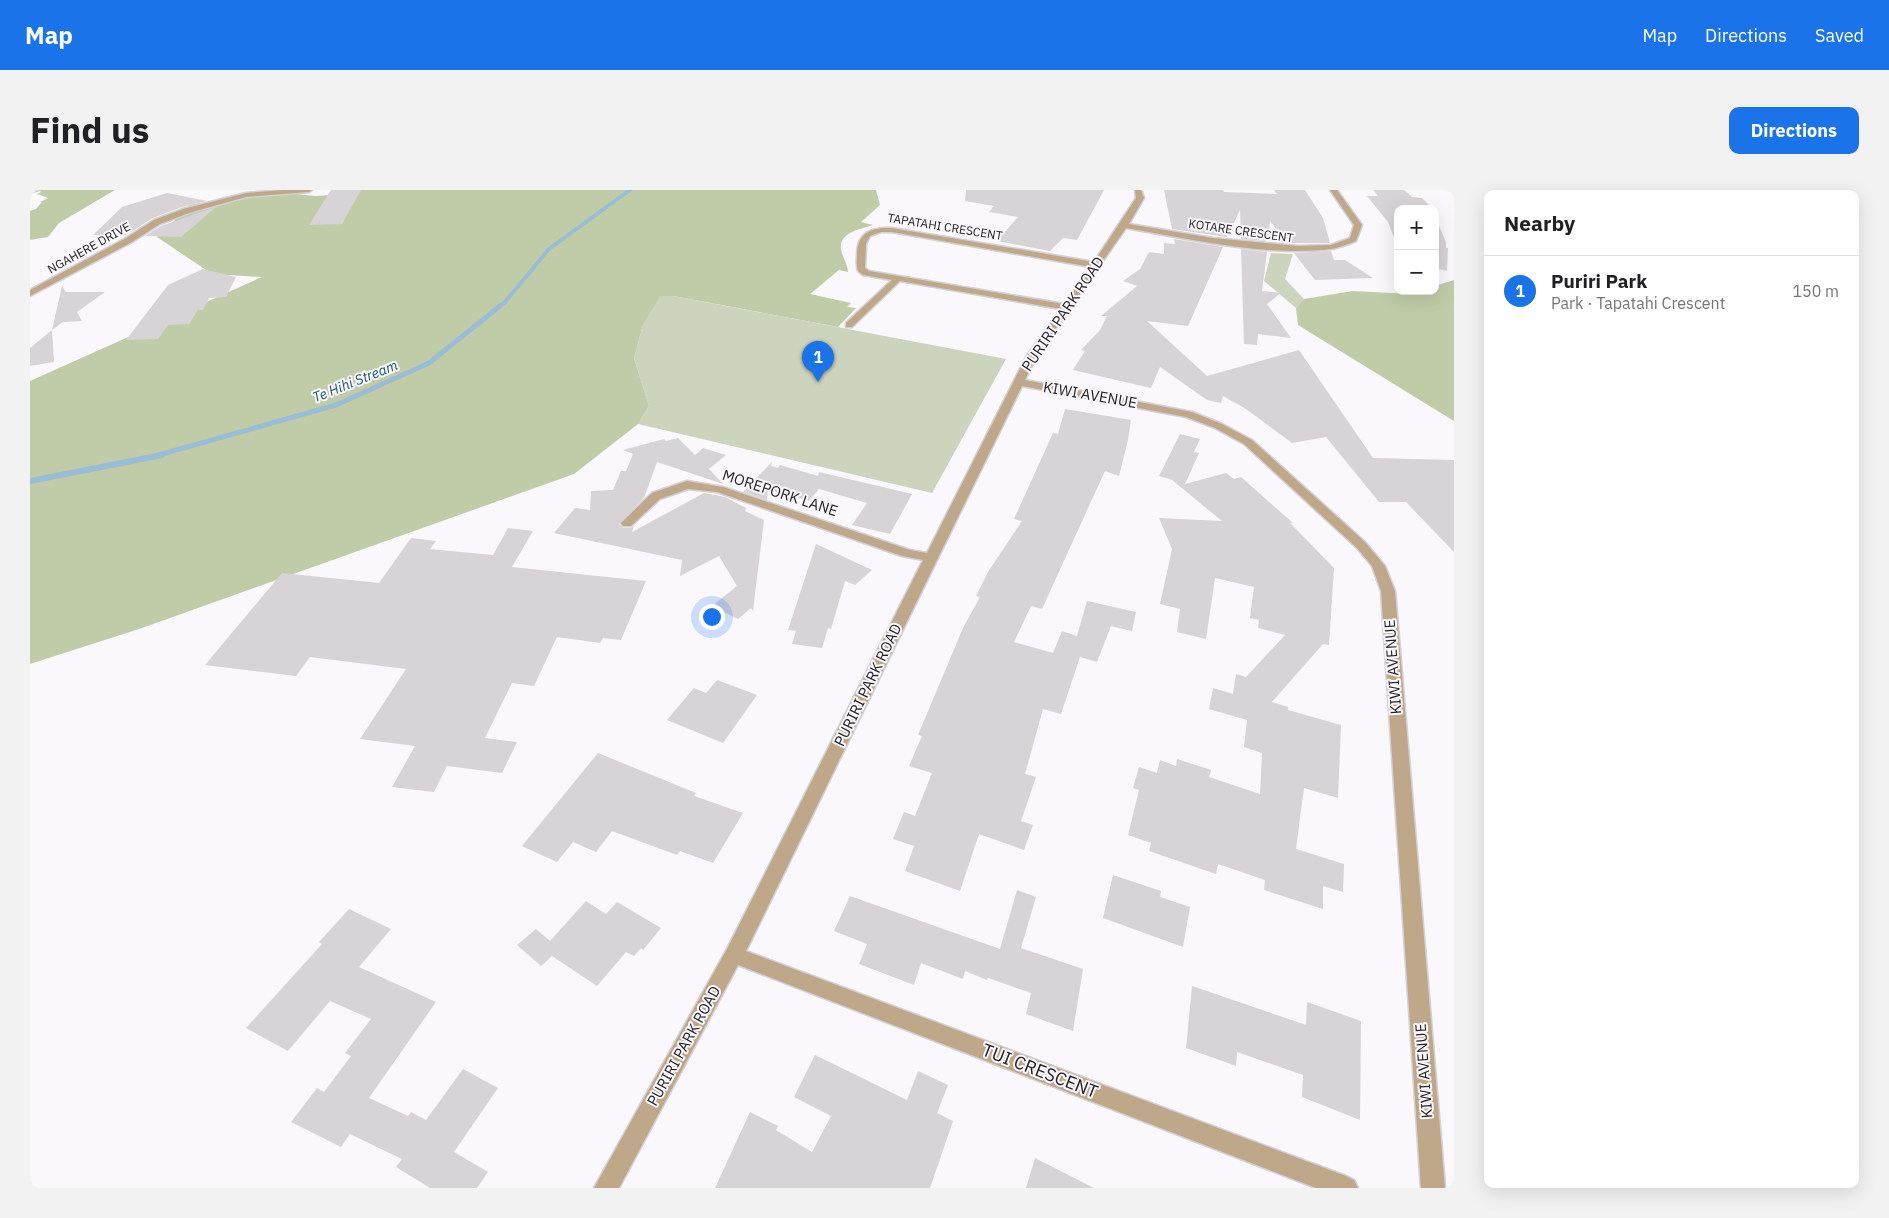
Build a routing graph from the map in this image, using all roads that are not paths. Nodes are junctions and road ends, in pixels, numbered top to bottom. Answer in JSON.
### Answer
{"nodes":[{"id":1,"x":237,"y":190,"type":"edge"},
{"id":2,"x":309,"y":190,"type":"edge"},
{"id":3,"x":1138,"y":190,"type":"edge"},
{"id":4,"x":1333,"y":190,"type":"edge"},
{"id":5,"x":158,"y":222,"type":"junction"},
{"id":6,"x":1124,"y":225,"type":"junction"},
{"id":7,"x":1096,"y":265,"type":"junction"},
{"id":8,"x":898,"y":278,"type":"junction"},
{"id":9,"x":30,"y":293,"type":"edge"},
{"id":10,"x":1066,"y":307,"type":"junction"},
{"id":11,"x":849,"y":325,"type":"dead end"},
{"id":12,"x":1019,"y":382,"type":"junction"},
{"id":13,"x":627,"y":524,"type":"dead end"},
{"id":14,"x":930,"y":558,"type":"junction"},
{"id":15,"x":734,"y":954,"type":"junction"},
{"id":16,"x":606,"y":1188,"type":"edge"},
{"id":17,"x":1346,"y":1188,"type":"edge"},
{"id":18,"x":1433,"y":1188,"type":"edge"}],
"edges":[{"from":1,"to":5,"type":"street","name":"NGAHERE DRIVE"},
{"from":2,"to":5,"type":"street","name":"NGAHERE DRIVE"},
{"from":3,"to":6,"type":"street","name":"PURIRI PARK ROAD"},
{"from":4,"to":6,"type":"street","name":"KOTARE CRESCENT"},
{"from":5,"to":9,"type":"street","name":"NGAHERE DRIVE"},
{"from":6,"to":7,"type":"street","name":"PURIRI PARK ROAD"},
{"from":7,"to":8,"type":"street","name":"TAPATAHI CRESCENT"},
{"from":7,"to":10,"type":"street","name":"PURIRI PARK ROAD"},
{"from":8,"to":10,"type":"street","name":"TAPATAHI CRESCENT"},
{"from":8,"to":11,"type":"street"},
{"from":10,"to":12,"type":"street","name":"PURIRI PARK ROAD"},
{"from":12,"to":14,"type":"street","name":"PURIRI PARK ROAD"},
{"from":12,"to":18,"type":"street","name":"KIWI AVENUE"},
{"from":13,"to":14,"type":"street","name":"MOREPORK LANE"},
{"from":14,"to":15,"type":"street","name":"PURIRI PARK ROAD"},
{"from":15,"to":16,"type":"street","name":"PURIRI PARK ROAD"},
{"from":15,"to":17,"type":"street","name":"TUI CRESCENT"}]}
